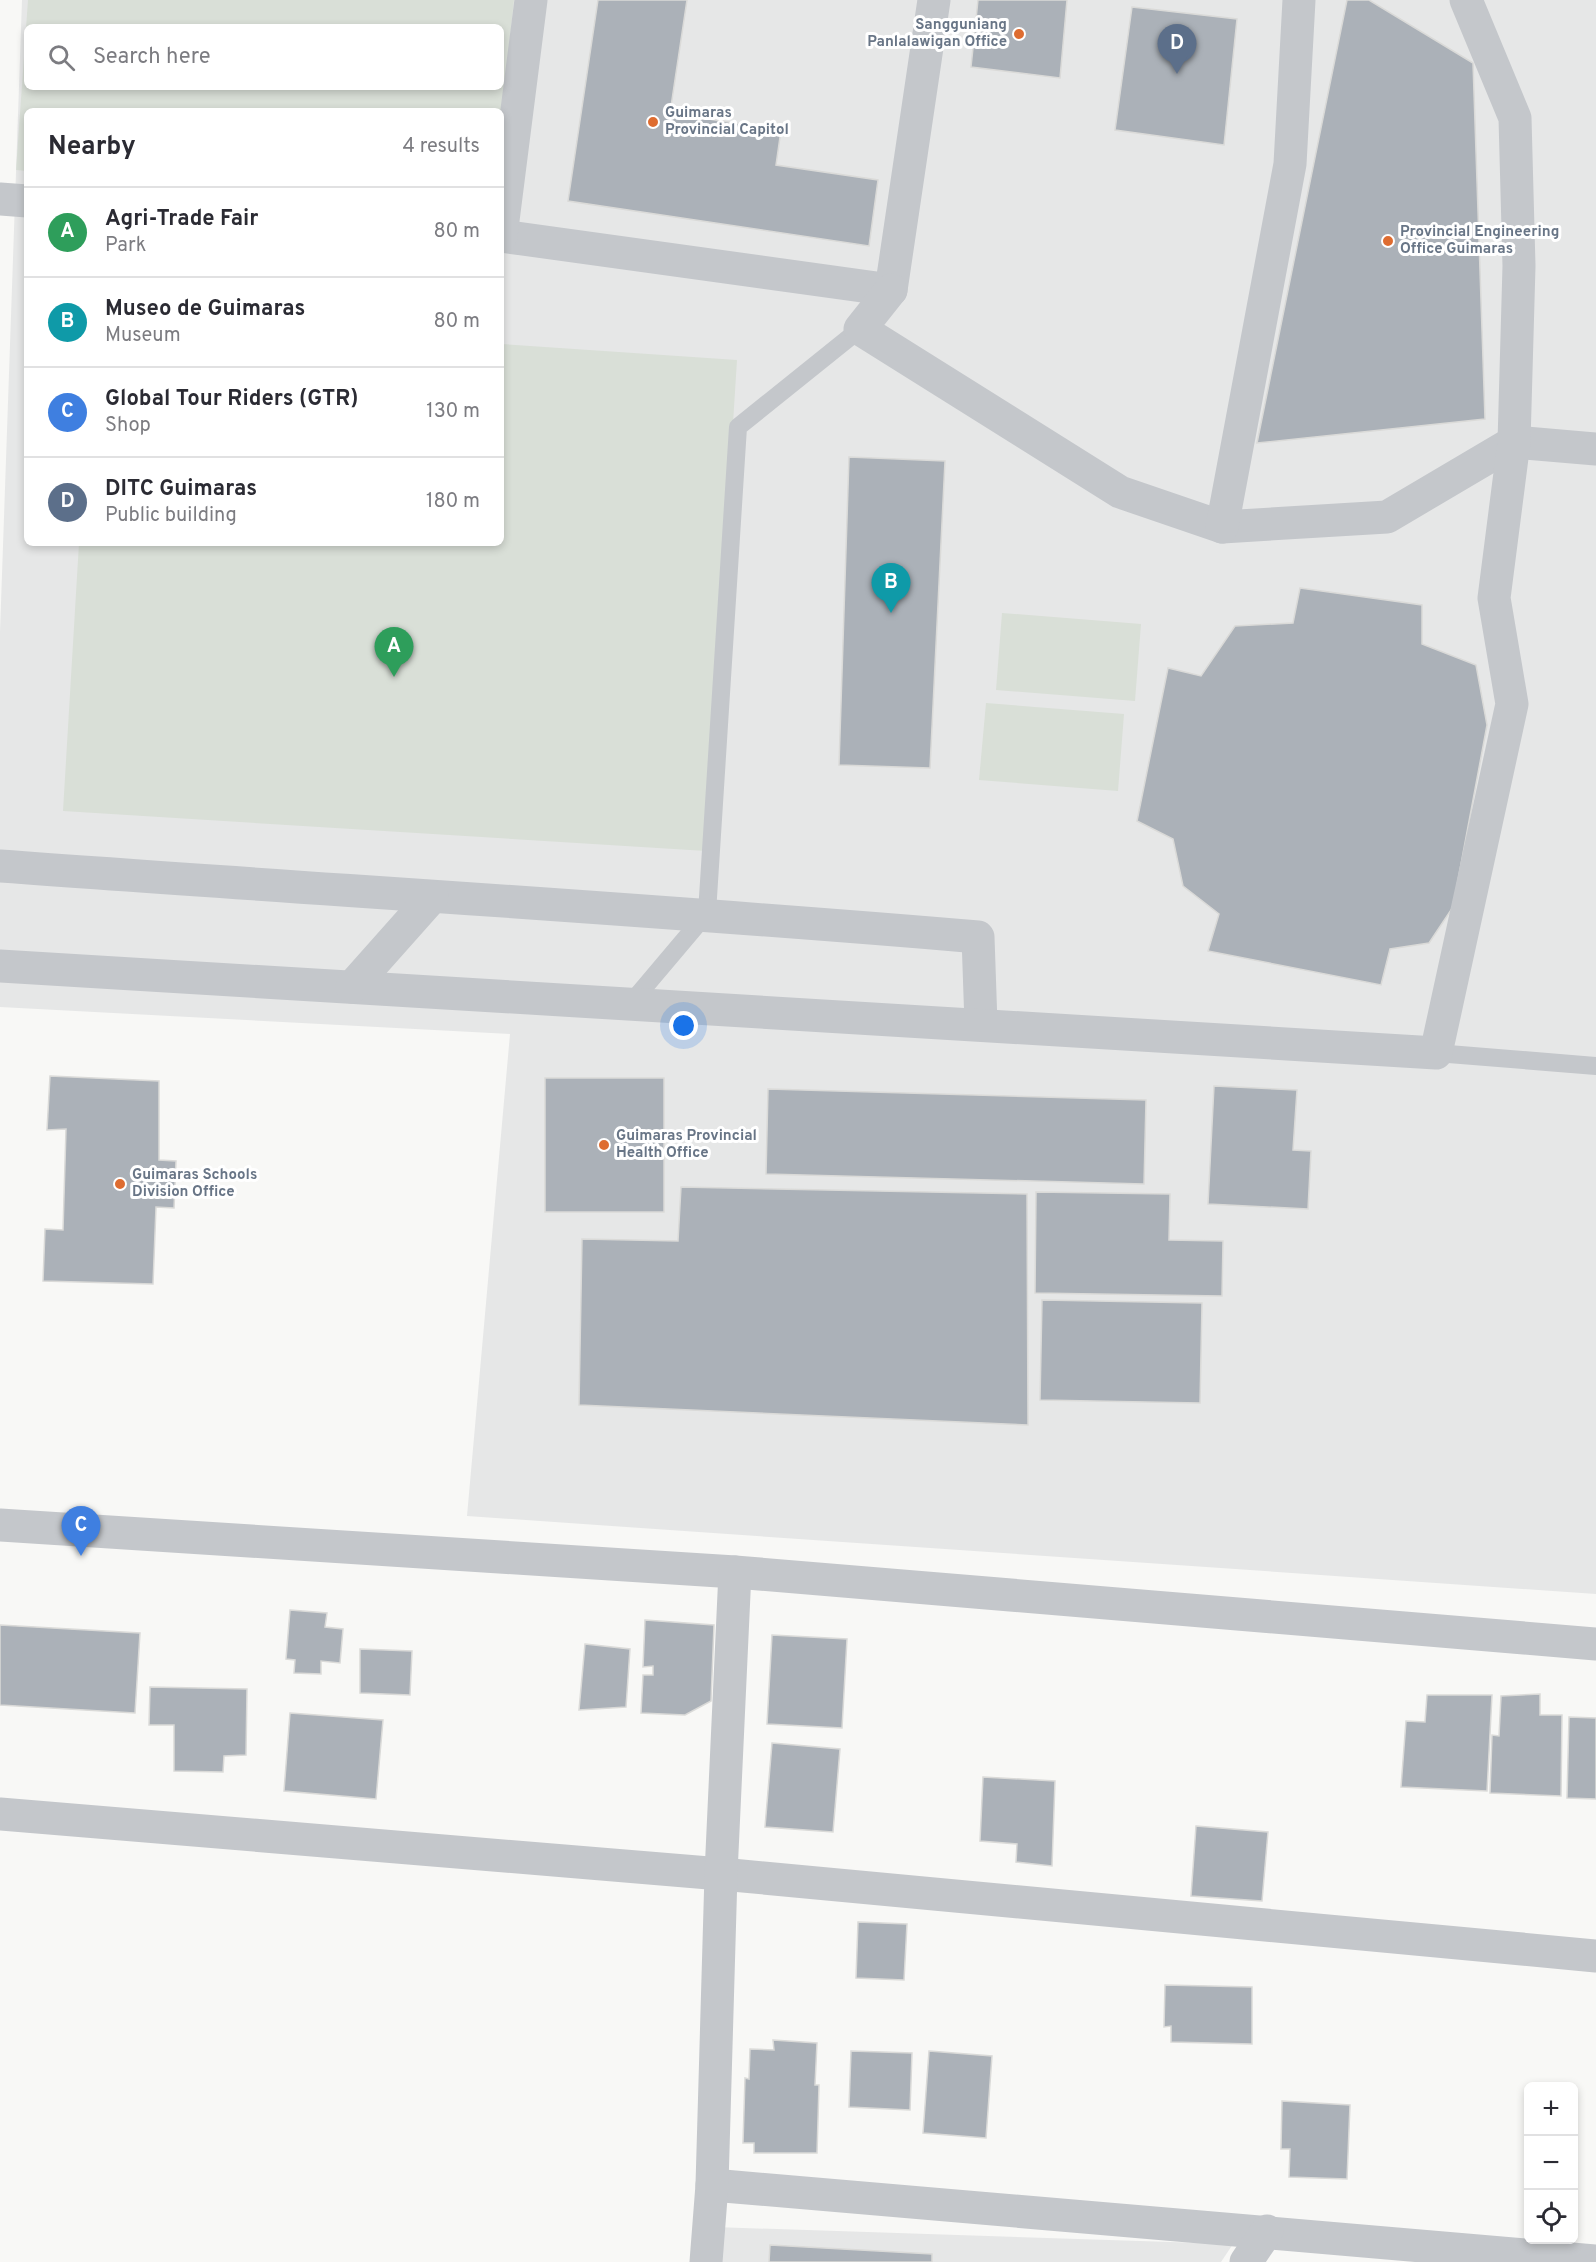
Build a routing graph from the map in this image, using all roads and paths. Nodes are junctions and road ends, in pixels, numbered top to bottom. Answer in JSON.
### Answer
{"nodes":[{"id":1,"x":531,"y":0,"type":"edge"},
{"id":2,"x":934,"y":0,"type":"edge"},
{"id":3,"x":1299,"y":0,"type":"edge"},
{"id":4,"x":1466,"y":0,"type":"edge"},
{"id":5,"x":0,"y":199,"type":"edge"},
{"id":6,"x":24,"y":201,"type":"edge"},
{"id":7,"x":504,"y":212,"type":"edge"},
{"id":8,"x":504,"y":236,"type":"edge"},
{"id":9,"x":891,"y":290,"type":"junction"},
{"id":10,"x":860,"y":329,"type":"junction"},
{"id":11,"x":1514,"y":442,"type":"junction"},
{"id":12,"x":1596,"y":449,"type":"edge"},
{"id":13,"x":1221,"y":527,"type":"junction"},
{"id":14,"x":0,"y":866,"type":"edge"},
{"id":15,"x":432,"y":897,"type":"junction"},
{"id":16,"x":707,"y":913,"type":"junction"},
{"id":17,"x":0,"y":966,"type":"edge"},
{"id":18,"x":352,"y":987,"type":"junction"},
{"id":19,"x":631,"y":1003,"type":"junction"},
{"id":20,"x":981,"y":1024,"type":"junction"},
{"id":21,"x":1436,"y":1053,"type":"junction"},
{"id":22,"x":1596,"y":1065,"type":"edge"},
{"id":23,"x":0,"y":1525,"type":"edge"},
{"id":24,"x":735,"y":1572,"type":"junction"},
{"id":25,"x":1596,"y":1644,"type":"edge"},
{"id":26,"x":0,"y":1814,"type":"edge"},
{"id":27,"x":721,"y":1874,"type":"junction"},
{"id":28,"x":1596,"y":1956,"type":"edge"},
{"id":29,"x":712,"y":2185,"type":"junction"},
{"id":30,"x":1267,"y":2231,"type":"junction"},
{"id":31,"x":1596,"y":2261,"type":"edge"},
{"id":32,"x":706,"y":2262,"type":"edge"},
{"id":33,"x":1246,"y":2262,"type":"edge"}],
"edges":[{"from":1,"to":7,"type":"street"},
{"from":2,"to":9,"type":"street"},
{"from":3,"to":13,"type":"street"},
{"from":4,"to":11,"type":"street"},
{"from":5,"to":6,"type":"street"},
{"from":8,"to":9,"type":"street"},
{"from":9,"to":10,"type":"street"},
{"from":10,"to":13,"type":"street"},
{"from":10,"to":16,"type":"lane"},
{"from":11,"to":12,"type":"street"},
{"from":11,"to":13,"type":"street"},
{"from":11,"to":21,"type":"street"},
{"from":14,"to":15,"type":"street"},
{"from":15,"to":16,"type":"street"},
{"from":15,"to":18,"type":"street"},
{"from":16,"to":19,"type":"lane"},
{"from":16,"to":20,"type":"street"},
{"from":17,"to":18,"type":"street"},
{"from":18,"to":19,"type":"street"},
{"from":19,"to":20,"type":"street"},
{"from":20,"to":21,"type":"street"},
{"from":21,"to":22,"type":"lane"},
{"from":23,"to":24,"type":"street"},
{"from":24,"to":25,"type":"street"},
{"from":24,"to":27,"type":"street"},
{"from":26,"to":27,"type":"street"},
{"from":27,"to":28,"type":"street"},
{"from":27,"to":29,"type":"street"},
{"from":29,"to":30,"type":"street"},
{"from":29,"to":32,"type":"street"},
{"from":30,"to":31,"type":"street"},
{"from":30,"to":33,"type":"street"}]}
